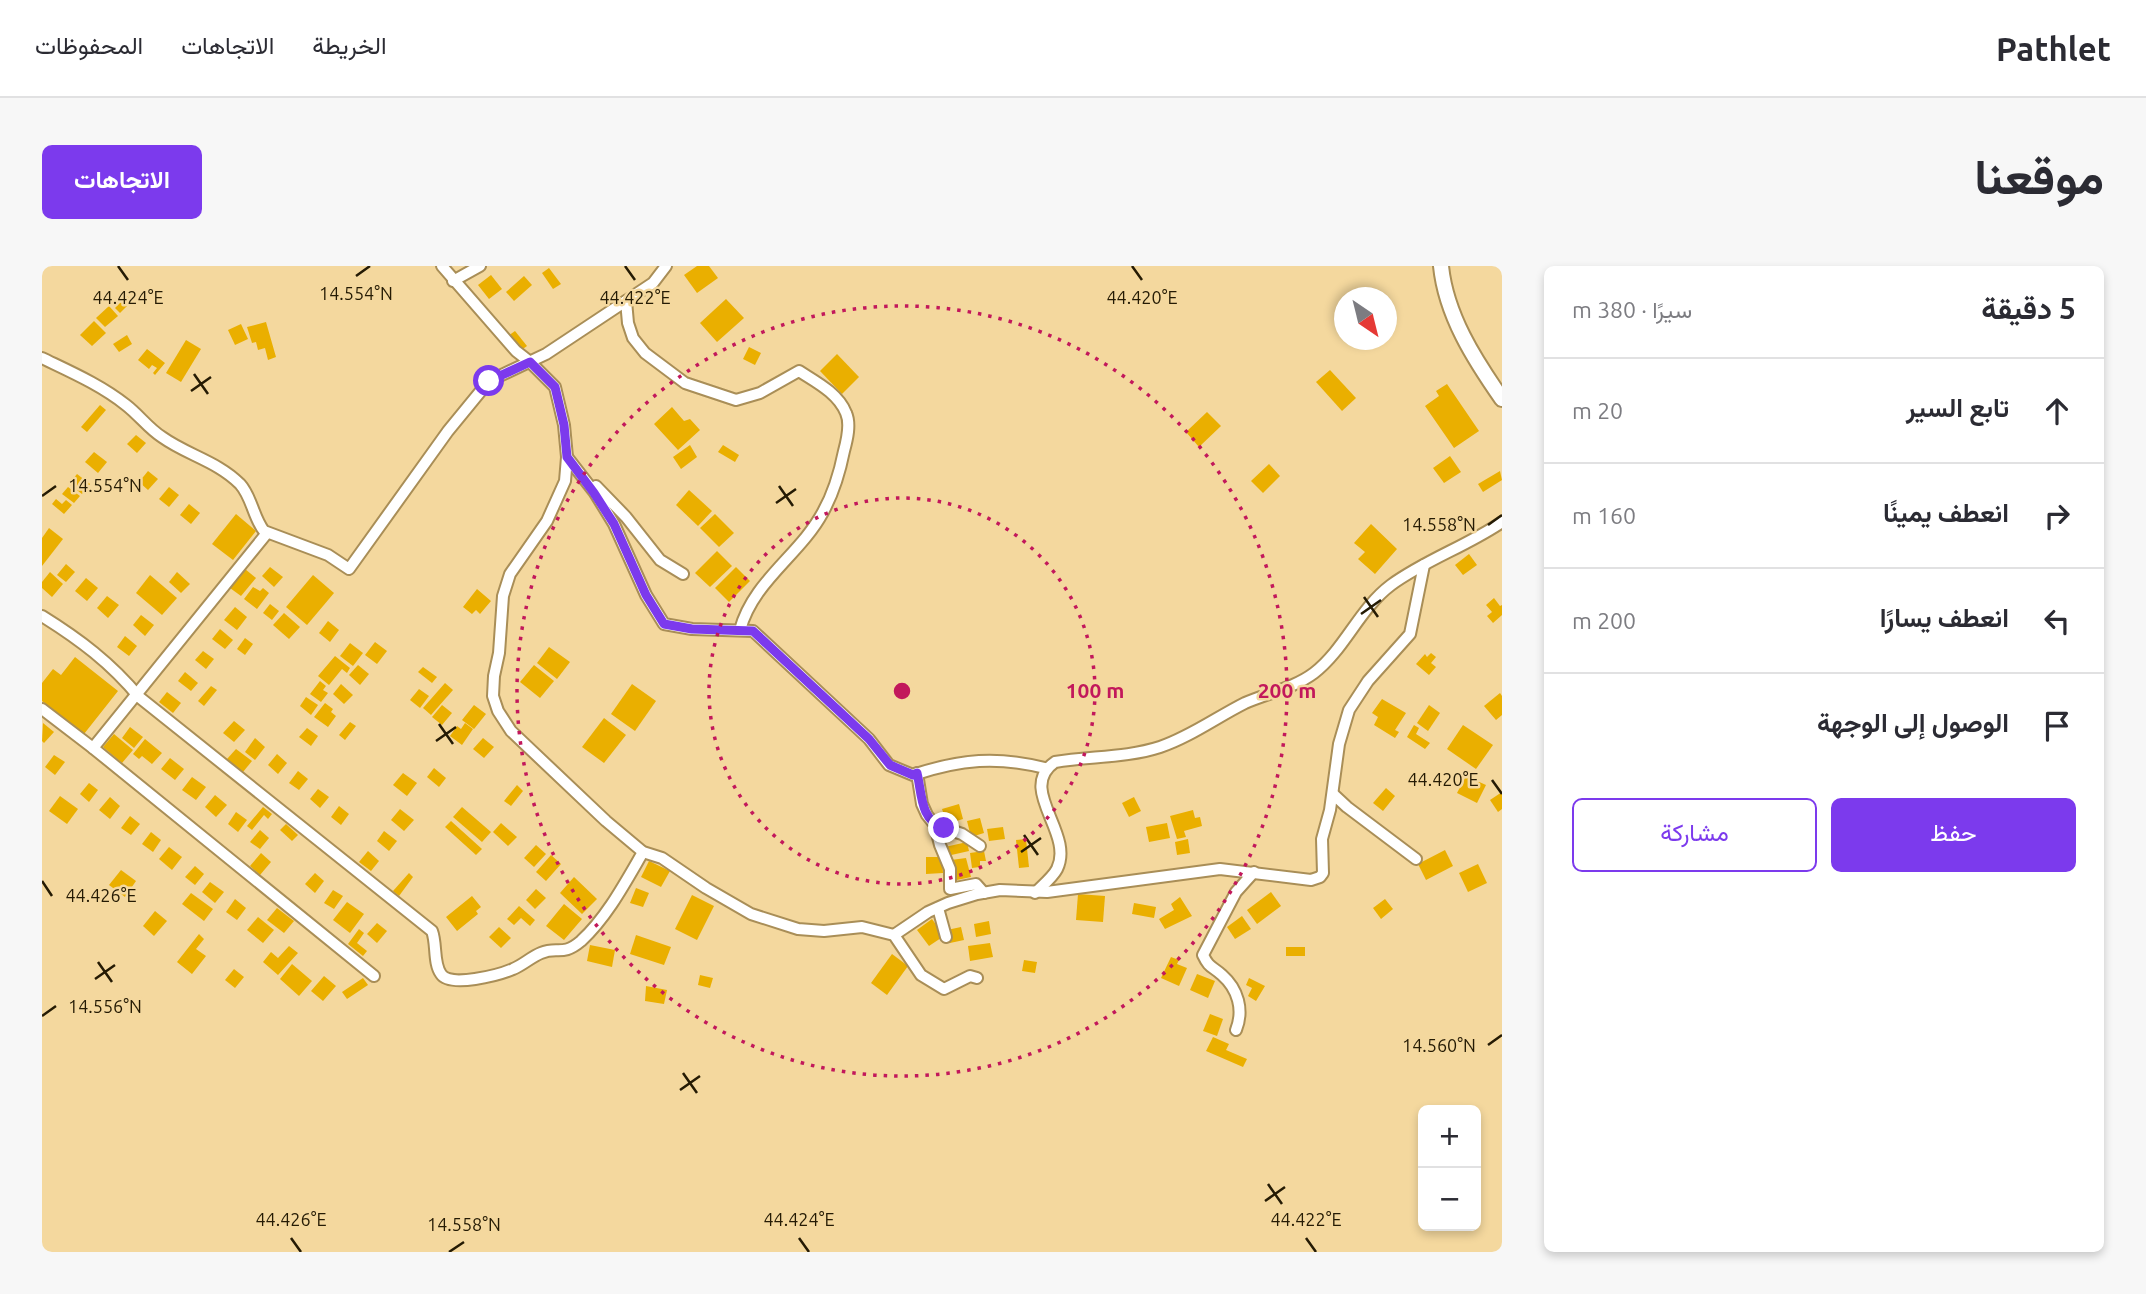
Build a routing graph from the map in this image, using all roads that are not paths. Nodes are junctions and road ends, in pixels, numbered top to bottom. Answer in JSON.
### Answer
{"nodes":[{"id":1,"x":442,"y":266,"type":"edge"},
{"id":2,"x":481,"y":266,"type":"edge"},
{"id":3,"x":666,"y":266,"type":"edge"},
{"id":4,"x":1441,"y":266,"type":"edge"},
{"id":5,"x":453,"y":281,"type":"junction"},
{"id":6,"x":626,"y":301,"type":"junction"},
{"id":7,"x":42,"y":358,"type":"edge"},
{"id":8,"x":530,"y":362,"type":"junction"},
{"id":9,"x":1502,"y":398,"type":"edge"},
{"id":10,"x":567,"y":457,"type":"junction"},
{"id":11,"x":1502,"y":522,"type":"edge"},
{"id":12,"x":267,"y":533,"type":"junction"},
{"id":13,"x":1424,"y":565,"type":"junction"},
{"id":14,"x":683,"y":574,"type":"dead end"},
{"id":15,"x":42,"y":616,"type":"edge"},
{"id":16,"x":740,"y":630,"type":"junction"},
{"id":17,"x":138,"y":695,"type":"junction"},
{"id":18,"x":42,"y":709,"type":"edge"},
{"id":19,"x":93,"y":748,"type":"junction"},
{"id":20,"x":1045,"y":768,"type":"junction"},
{"id":21,"x":917,"y":773,"type":"junction"},
{"id":22,"x":1333,"y":794,"type":"junction"},
{"id":23,"x":935,"y":825,"type":"junction"},
{"id":24,"x":980,"y":846,"type":"dead end"},
{"id":25,"x":643,"y":852,"type":"junction"},
{"id":26,"x":1416,"y":859,"type":"dead end"},
{"id":27,"x":1254,"y":872,"type":"junction"},
{"id":28,"x":984,"y":893,"type":"junction"},
{"id":29,"x":1035,"y":893,"type":"junction"},
{"id":30,"x":938,"y":908,"type":"junction"},
{"id":31,"x":894,"y":935,"type":"junction"},
{"id":32,"x":946,"y":937,"type":"dead end"},
{"id":33,"x":374,"y":976,"type":"dead end"},
{"id":34,"x":977,"y":978,"type":"dead end"},
{"id":35,"x":1236,"y":1030,"type":"dead end"}],
"edges":[{"from":1,"to":5,"type":"street"},
{"from":2,"to":5,"type":"street"},
{"from":3,"to":6,"type":"street"},
{"from":4,"to":9,"type":"street"},
{"from":5,"to":8,"type":"street"},
{"from":6,"to":8,"type":"street"},
{"from":6,"to":16,"type":"street"},
{"from":7,"to":12,"type":"street"},
{"from":8,"to":10,"type":"street"},
{"from":8,"to":12,"type":"street"},
{"from":10,"to":14,"type":"street"},
{"from":10,"to":16,"type":"street"},
{"from":10,"to":25,"type":"street"},
{"from":11,"to":13,"type":"street"},
{"from":12,"to":17,"type":"street"},
{"from":13,"to":20,"type":"street"},
{"from":13,"to":22,"type":"street"},
{"from":15,"to":17,"type":"street"},
{"from":16,"to":21,"type":"street"},
{"from":17,"to":19,"type":"street"},
{"from":17,"to":25,"type":"street"},
{"from":18,"to":19,"type":"street"},
{"from":19,"to":33,"type":"street"},
{"from":20,"to":21,"type":"street"},
{"from":20,"to":29,"type":"street"},
{"from":21,"to":23,"type":"street"},
{"from":22,"to":26,"type":"street"},
{"from":22,"to":27,"type":"street"},
{"from":23,"to":24,"type":"street"},
{"from":23,"to":28,"type":"street"},
{"from":25,"to":31,"type":"street"},
{"from":27,"to":29,"type":"street"},
{"from":27,"to":35,"type":"street"},
{"from":28,"to":29,"type":"street"},
{"from":28,"to":30,"type":"street"},
{"from":30,"to":31,"type":"street"},
{"from":30,"to":32,"type":"street"},
{"from":31,"to":34,"type":"street"}]}
